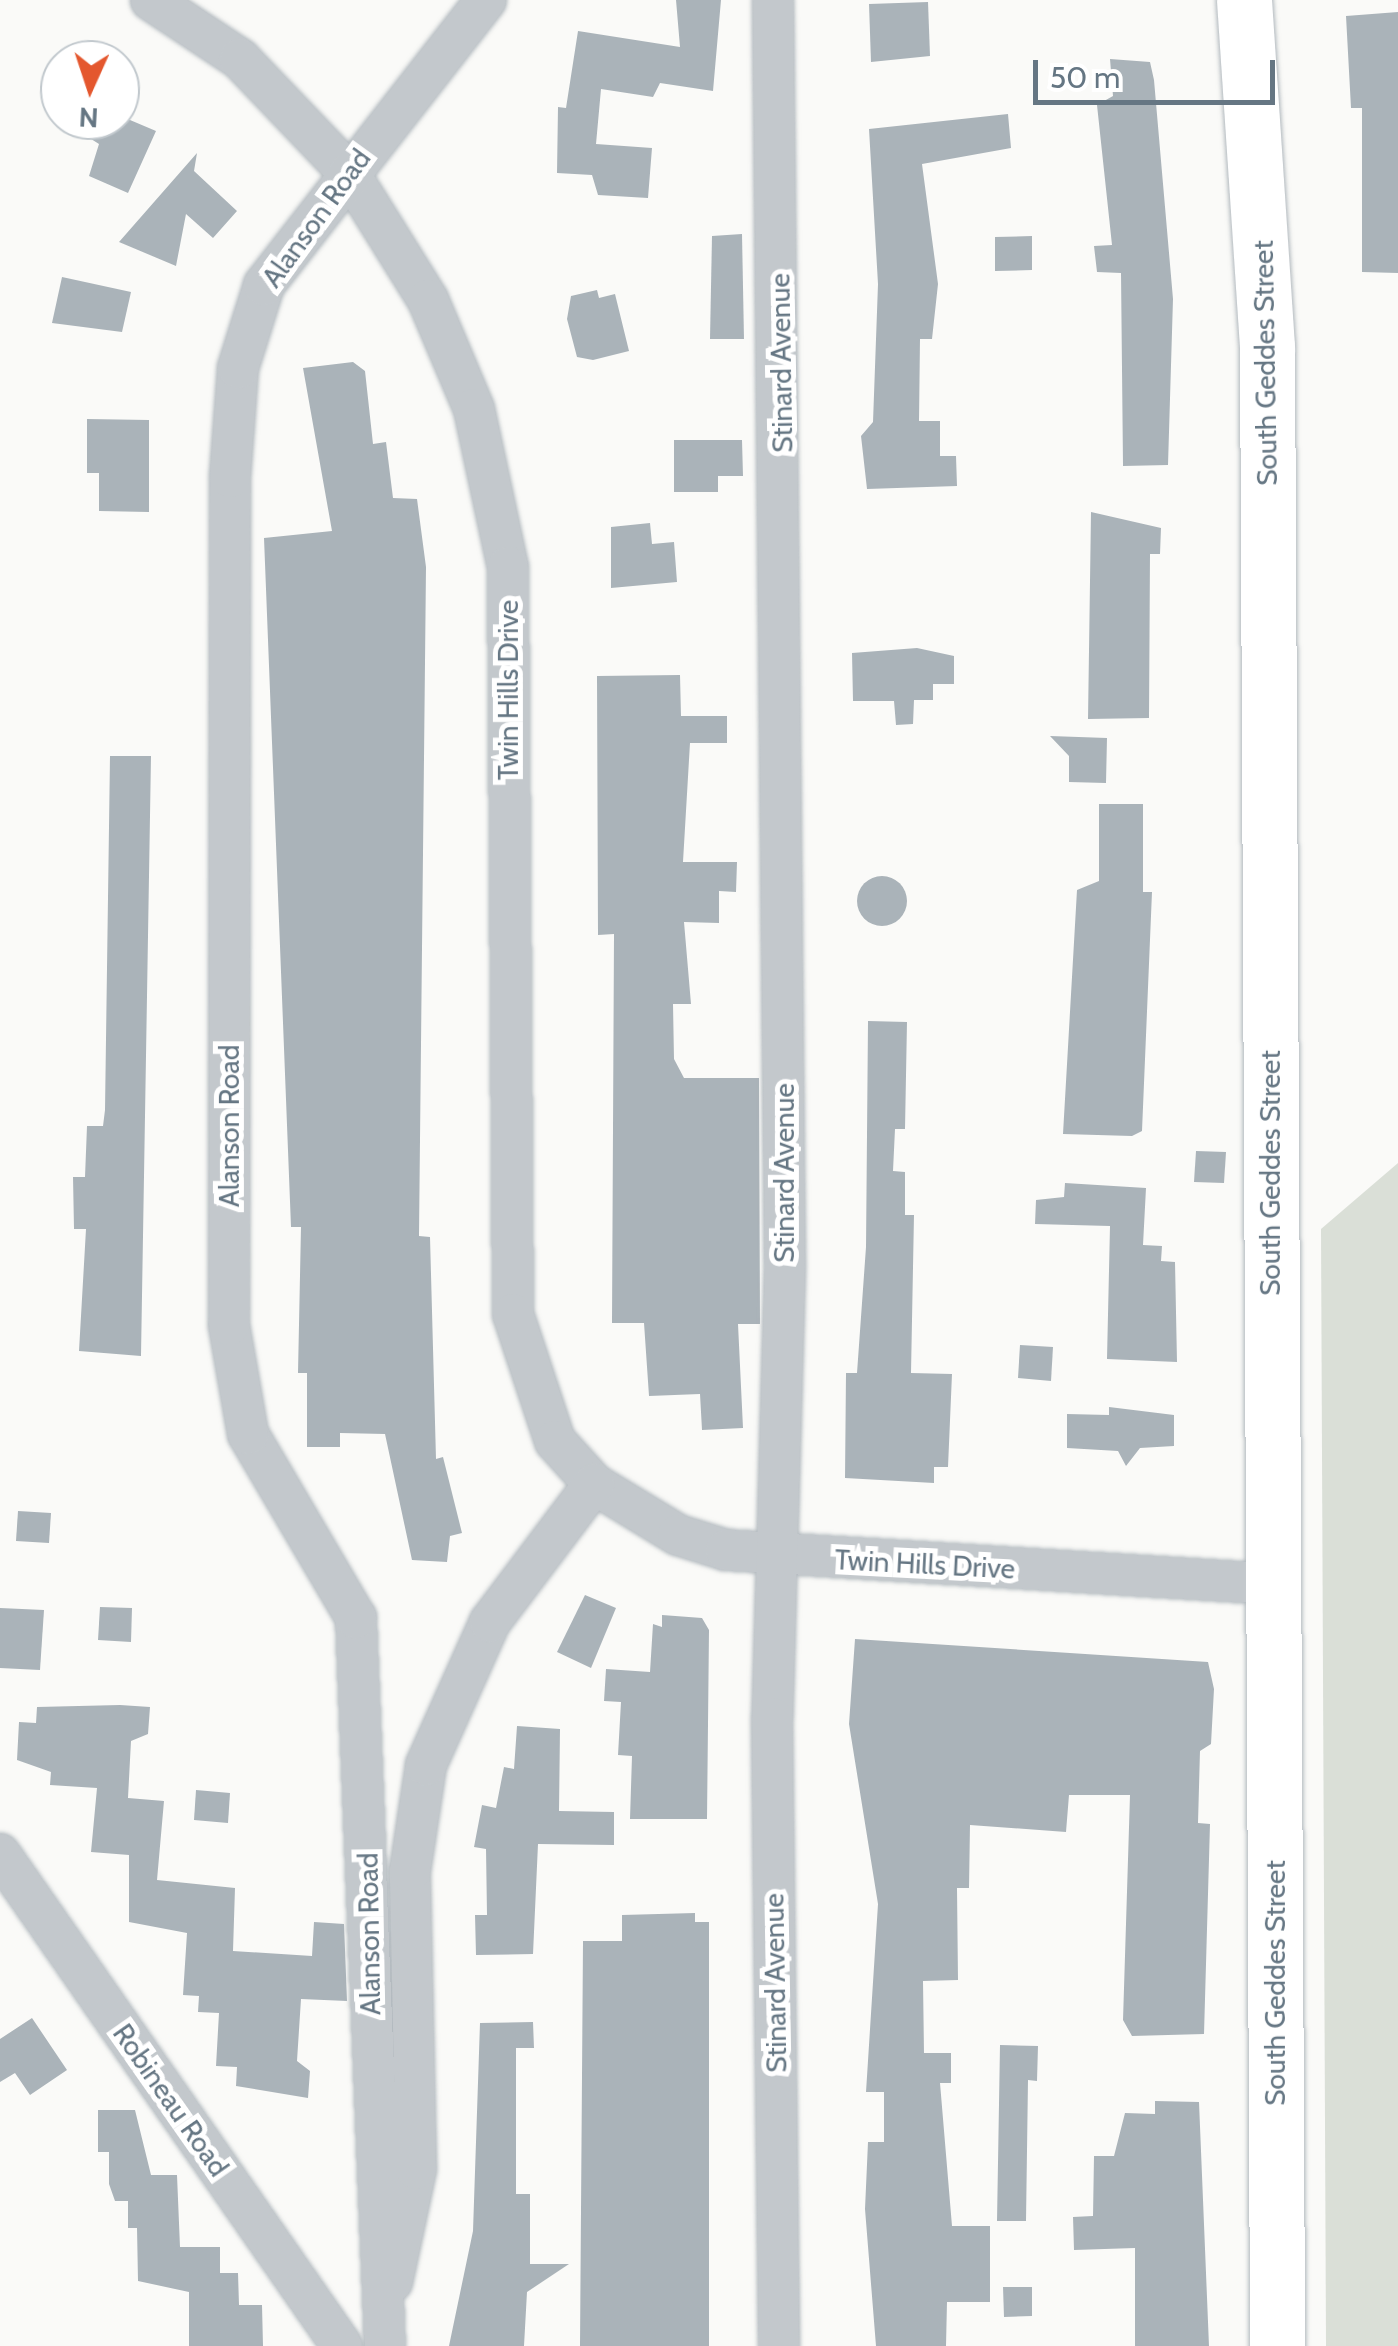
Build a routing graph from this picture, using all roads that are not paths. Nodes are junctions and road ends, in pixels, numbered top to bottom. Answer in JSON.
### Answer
{"nodes":[{"id":1,"x":151,"y":0,"type":"edge"},
{"id":2,"x":486,"y":0,"type":"edge"},
{"id":3,"x":773,"y":0,"type":"edge"},
{"id":4,"x":1244,"y":0,"type":"edge"},
{"id":5,"x":349,"y":173,"type":"junction"},
{"id":6,"x":594,"y":1484,"type":"junction"},
{"id":7,"x":776,"y":1556,"type":"junction"},
{"id":8,"x":1273,"y":1584,"type":"junction"},
{"id":9,"x":0,"y":1854,"type":"edge"},
{"id":10,"x":386,"y":2301,"type":"junction"},
{"id":11,"x":342,"y":2346,"type":"edge"},
{"id":12,"x":386,"y":2346,"type":"edge"},
{"id":13,"x":779,"y":2346,"type":"edge"},
{"id":14,"x":1276,"y":2346,"type":"edge"}],
"edges":[{"from":1,"to":5,"type":"street","name":"Twin Hills Drive"},
{"from":2,"to":5,"type":"street","name":"Alanson Road"},
{"from":3,"to":7,"type":"street","name":"Stinard Avenue"},
{"from":4,"to":8,"type":"main road","name":"South Geddes Street"},
{"from":5,"to":6,"type":"street","name":"Twin Hills Drive"},
{"from":5,"to":10,"type":"street","name":"Alanson Road"},
{"from":6,"to":7,"type":"street","name":"Twin Hills Drive"},
{"from":6,"to":10,"type":"street","name":"Alanson Road"},
{"from":7,"to":8,"type":"street","name":"Twin Hills Drive"},
{"from":7,"to":13,"type":"street","name":"Stinard Avenue"},
{"from":8,"to":14,"type":"main road","name":"South Geddes Street"},
{"from":9,"to":11,"type":"street","name":"Robineau Road"},
{"from":10,"to":12,"type":"street","name":"Alanson Road"}]}
